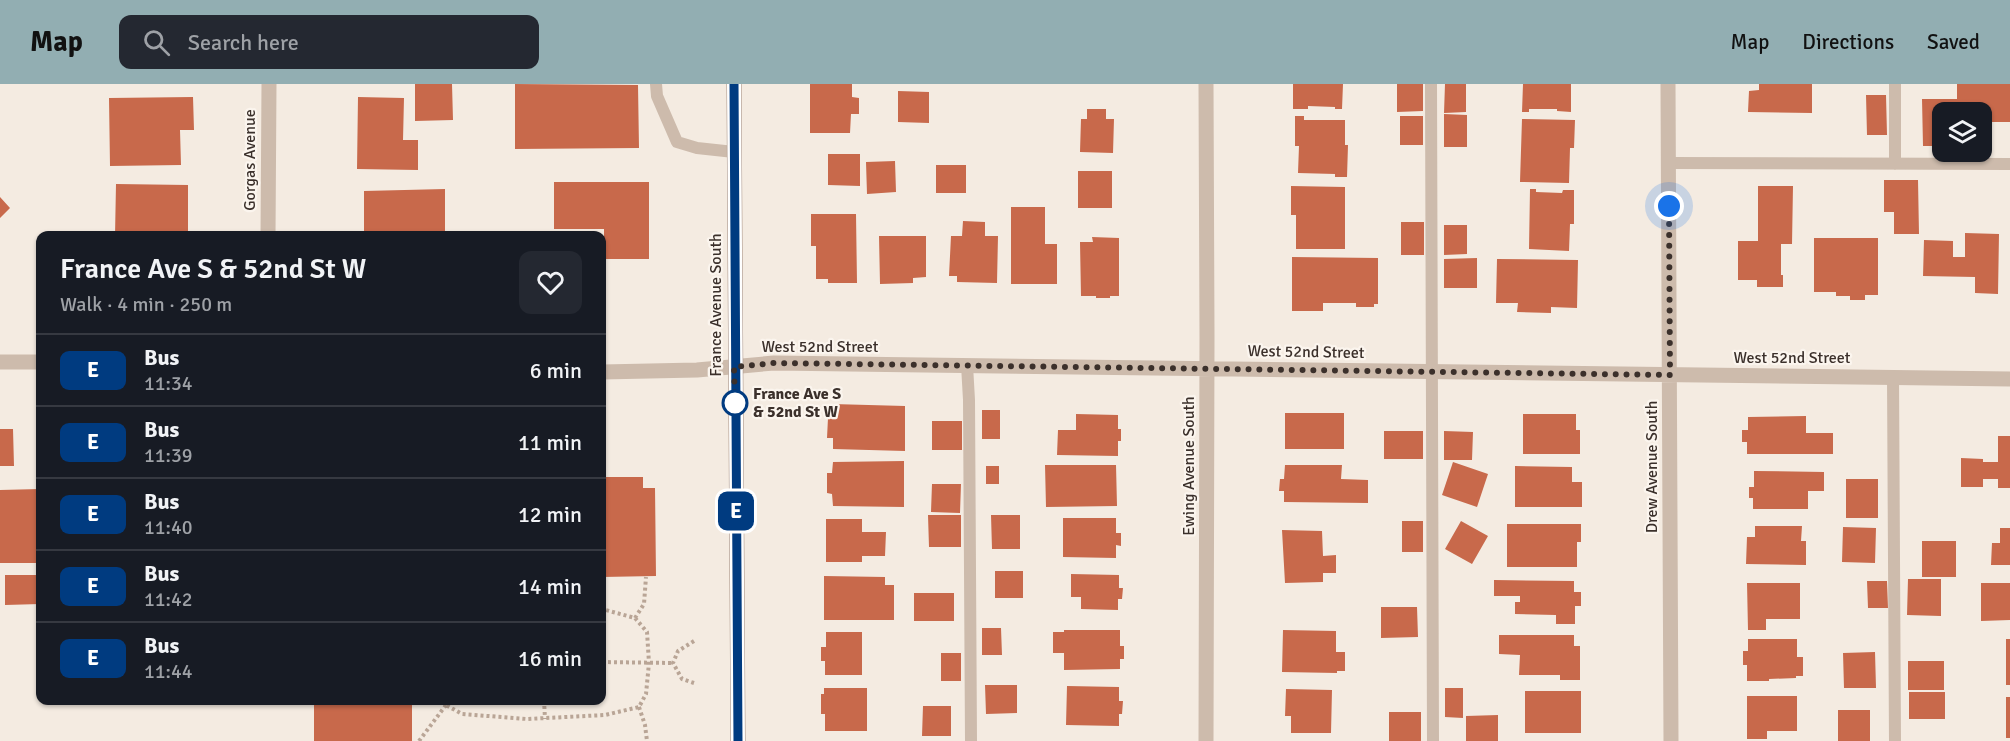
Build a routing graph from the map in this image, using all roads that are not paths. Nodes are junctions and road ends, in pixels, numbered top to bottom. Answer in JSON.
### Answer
{"nodes":[{"id":1,"x":268,"y":84,"type":"edge"},
{"id":2,"x":656,"y":84,"type":"edge"},
{"id":3,"x":734,"y":84,"type":"edge"},
{"id":4,"x":1206,"y":84,"type":"edge"},
{"id":5,"x":1431,"y":84,"type":"edge"},
{"id":6,"x":1668,"y":84,"type":"edge"},
{"id":7,"x":1895,"y":84,"type":"edge"},
{"id":8,"x":734,"y":152,"type":"junction"},
{"id":9,"x":1668,"y":163,"type":"junction"},
{"id":10,"x":1895,"y":164,"type":"junction"},
{"id":11,"x":2010,"y":164,"type":"edge"},
{"id":12,"x":268,"y":231,"type":"edge"},
{"id":13,"x":0,"y":362,"type":"edge"},
{"id":14,"x":36,"y":362,"type":"edge"},
{"id":15,"x":967,"y":365,"type":"junction"},
{"id":16,"x":734,"y":367,"type":"junction"},
{"id":17,"x":1207,"y":369,"type":"junction"},
{"id":18,"x":606,"y":372,"type":"edge"},
{"id":19,"x":1432,"y":372,"type":"junction"},
{"id":20,"x":1670,"y":375,"type":"junction"},
{"id":21,"x":1893,"y":377,"type":"junction"},
{"id":22,"x":2010,"y":379,"type":"edge"},
{"id":23,"x":738,"y":741,"type":"edge"},
{"id":24,"x":971,"y":741,"type":"edge"},
{"id":25,"x":1206,"y":741,"type":"edge"},
{"id":26,"x":1433,"y":741,"type":"edge"},
{"id":27,"x":1671,"y":741,"type":"edge"},
{"id":28,"x":1895,"y":741,"type":"edge"}],
"edges":[{"from":1,"to":12,"type":"street","name":"Gorgas Avenue"},
{"from":2,"to":8,"type":"lane"},
{"from":3,"to":8,"type":"main road","name":"France Avenue South"},
{"from":4,"to":17,"type":"street","name":"Ewing Avenue South"},
{"from":5,"to":19,"type":"lane"},
{"from":6,"to":9,"type":"street","name":"Drew Avenue South"},
{"from":7,"to":10,"type":"lane"},
{"from":8,"to":16,"type":"main road","name":"France Avenue South"},
{"from":9,"to":10,"type":"lane"},
{"from":9,"to":20,"type":"street","name":"Drew Avenue South"},
{"from":10,"to":11,"type":"lane"},
{"from":13,"to":14,"type":"street"},
{"from":15,"to":16,"type":"street","name":"West 52nd Street"},
{"from":15,"to":17,"type":"street","name":"West 52nd Street"},
{"from":15,"to":24,"type":"lane"},
{"from":16,"to":18,"type":"street","name":"West 52nd Street"},
{"from":16,"to":23,"type":"main road","name":"France Avenue South"},
{"from":17,"to":19,"type":"street","name":"West 52nd Street"},
{"from":17,"to":25,"type":"street","name":"Ewing Avenue South"},
{"from":19,"to":20,"type":"street","name":"West 52nd Street"},
{"from":19,"to":26,"type":"lane"},
{"from":20,"to":21,"type":"street","name":"West 52nd Street"},
{"from":20,"to":27,"type":"street","name":"Drew Avenue South"},
{"from":21,"to":22,"type":"street","name":"West 52nd Street"},
{"from":21,"to":28,"type":"lane"}]}
